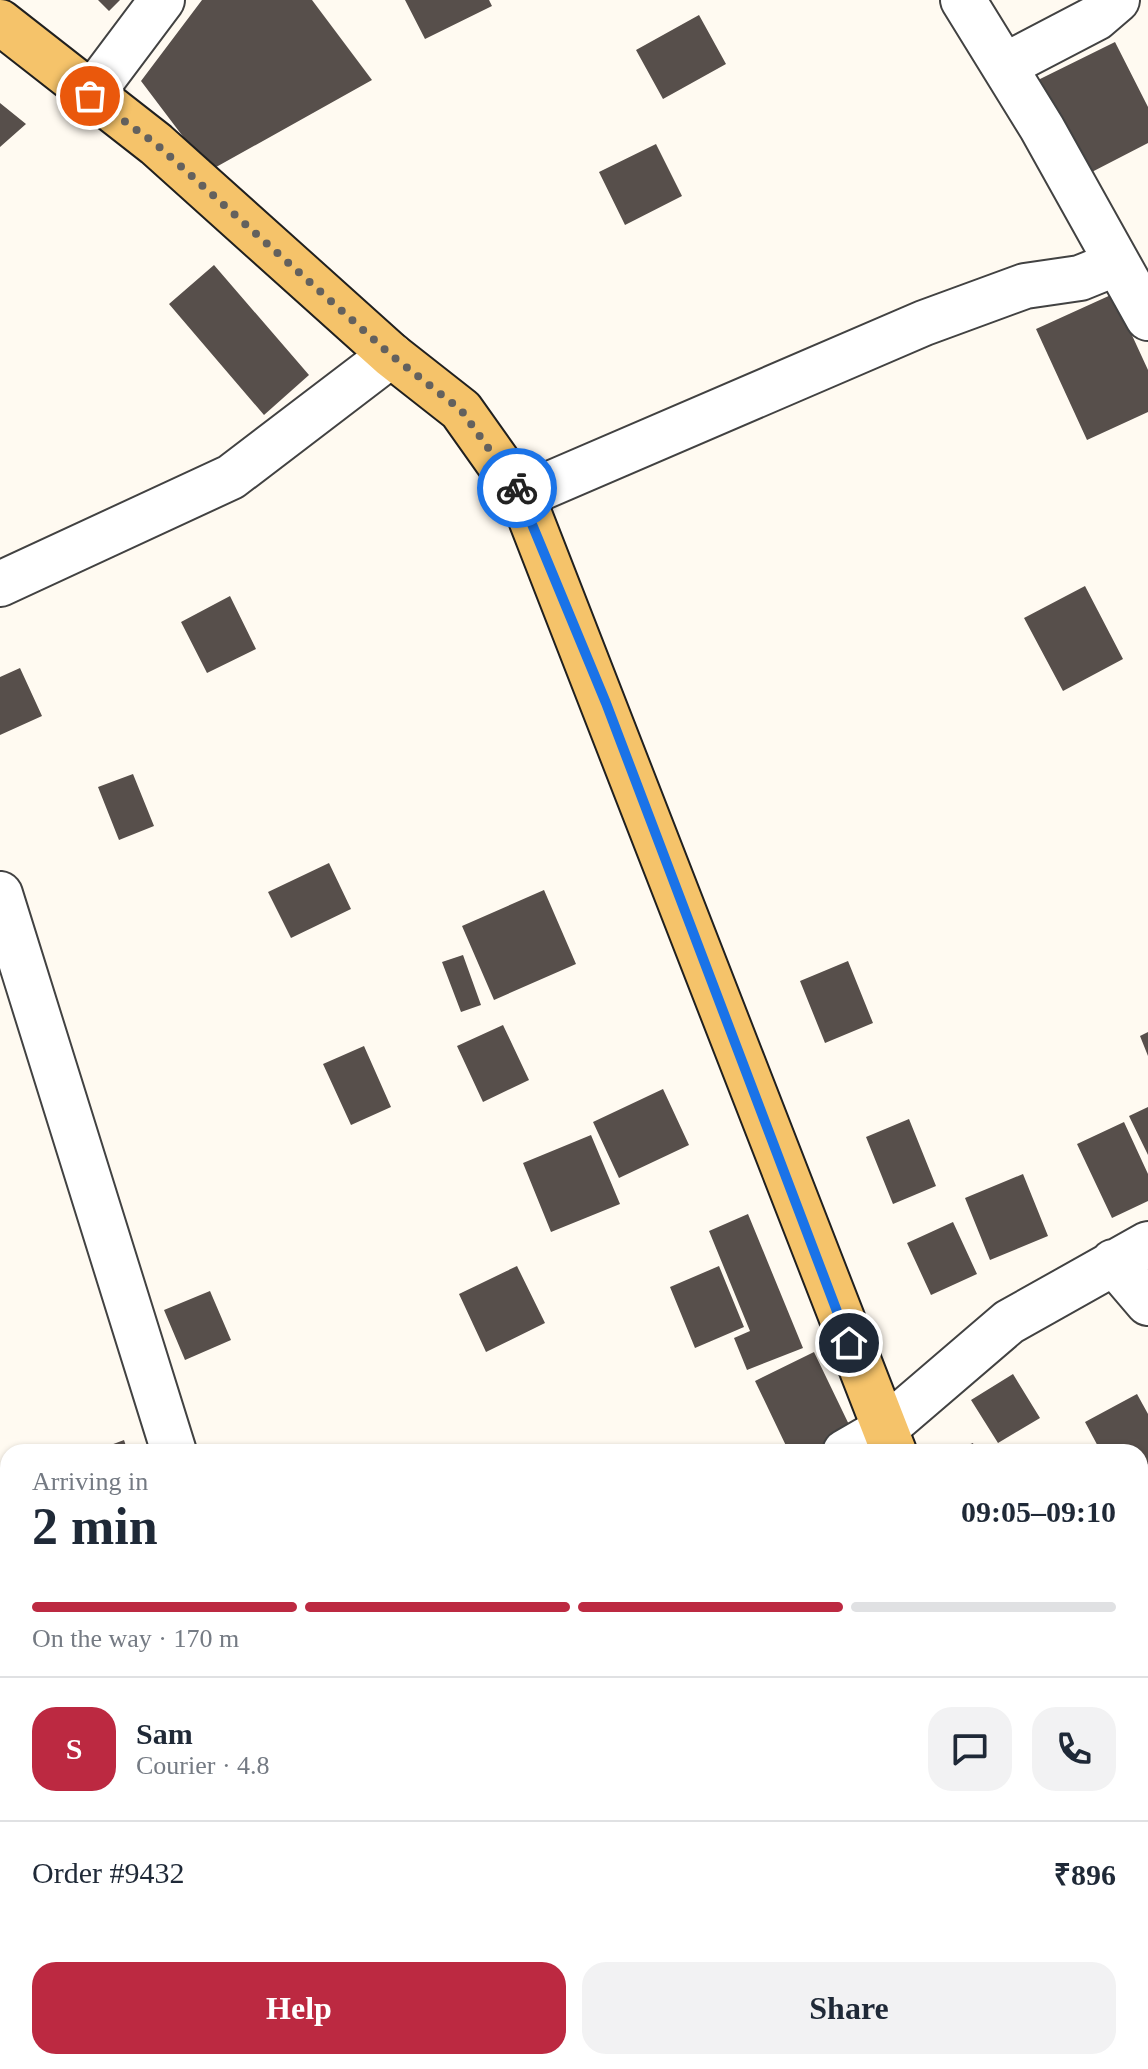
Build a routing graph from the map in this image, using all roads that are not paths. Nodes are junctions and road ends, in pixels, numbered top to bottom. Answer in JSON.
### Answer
{"nodes":[{"id":1,"x":162,"y":0,"type":"edge"},
{"id":2,"x":963,"y":0,"type":"edge"},
{"id":3,"x":1117,"y":0,"type":"edge"},
{"id":4,"x":0,"y":22,"type":"edge"},
{"id":5,"x":1004,"y":66,"type":"junction"},
{"id":6,"x":90,"y":96,"type":"junction"},
{"id":7,"x":1117,"y":263,"type":"junction"},
{"id":8,"x":1148,"y":318,"type":"edge"},
{"id":9,"x":391,"y":355,"type":"junction"},
{"id":10,"x":522,"y":496,"type":"junction"},
{"id":11,"x":0,"y":584,"type":"edge"},
{"id":12,"x":0,"y":894,"type":"edge"},
{"id":13,"x":1130,"y":1253,"type":"edge"},
{"id":14,"x":1148,"y":1303,"type":"edge"},
{"id":15,"x":888,"y":1441,"type":"edge"},
{"id":16,"x":172,"y":1444,"type":"edge"}],
"edges":[{"from":1,"to":6,"type":"street"},
{"from":2,"to":5,"type":"street"},
{"from":3,"to":5,"type":"street"},
{"from":4,"to":6,"type":"main road"},
{"from":5,"to":7,"type":"street"},
{"from":6,"to":9,"type":"main road"},
{"from":7,"to":8,"type":"street"},
{"from":7,"to":10,"type":"street"},
{"from":9,"to":10,"type":"main road"},
{"from":9,"to":11,"type":"street"},
{"from":10,"to":15,"type":"main road"},
{"from":12,"to":16,"type":"street"},
{"from":13,"to":14,"type":"street"},
{"from":13,"to":15,"type":"street"}]}
